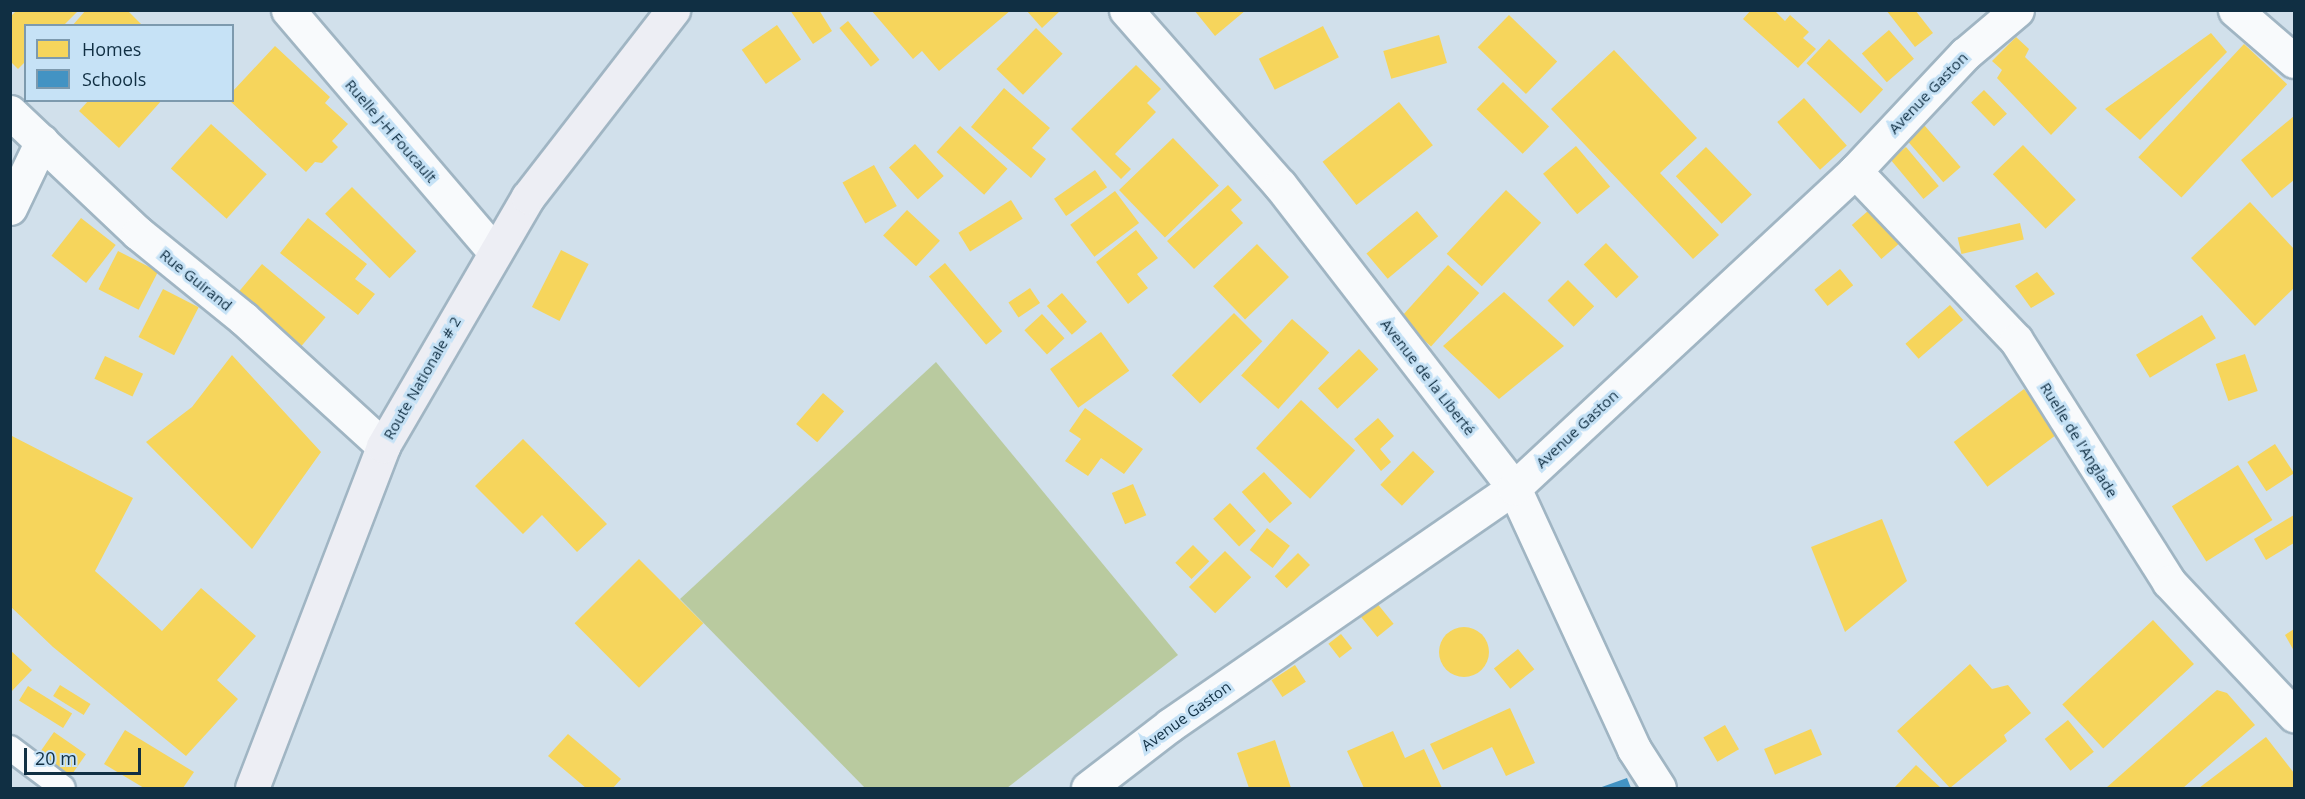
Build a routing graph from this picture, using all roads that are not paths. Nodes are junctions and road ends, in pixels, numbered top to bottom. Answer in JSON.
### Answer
{"nodes":[{"id":1,"x":288,"y":10,"type":"edge"},
{"id":2,"x":673,"y":10,"type":"edge"},
{"id":3,"x":1126,"y":10,"type":"edge"},
{"id":4,"x":2018,"y":10,"type":"edge"},
{"id":5,"x":2235,"y":10,"type":"edge"},
{"id":6,"x":2295,"y":61,"type":"edge"},
{"id":7,"x":10,"y":112,"type":"edge"},
{"id":8,"x":42,"y":141,"type":"junction"},
{"id":9,"x":1855,"y":171,"type":"junction"},
{"id":10,"x":10,"y":208,"type":"edge"},
{"id":11,"x":495,"y":252,"type":"junction"},
{"id":12,"x":382,"y":446,"type":"junction"},
{"id":13,"x":1514,"y":488,"type":"junction"},
{"id":14,"x":2295,"y":715,"type":"edge"},
{"id":15,"x":10,"y":748,"type":"edge"},
{"id":16,"x":63,"y":789,"type":"edge"},
{"id":17,"x":252,"y":789,"type":"edge"},
{"id":18,"x":1088,"y":789,"type":"edge"},
{"id":19,"x":1659,"y":789,"type":"edge"}],
"edges":[{"from":1,"to":11,"type":"street","name":"Ruelle J-H Foucault"},
{"from":2,"to":11,"type":"main road","name":"Route Nationale # 2"},
{"from":3,"to":13,"type":"street","name":"Avenue de la Liberté"},
{"from":4,"to":9,"type":"street","name":"Avenue Gaston"},
{"from":5,"to":6,"type":"street"},
{"from":7,"to":8,"type":"street","name":"Rue Guirand"},
{"from":8,"to":10,"type":"street"},
{"from":8,"to":12,"type":"street","name":"Rue Guirand"},
{"from":9,"to":13,"type":"street","name":"Avenue Gaston"},
{"from":9,"to":14,"type":"street","name":"Ruelle de l'Anglade"},
{"from":11,"to":12,"type":"main road","name":"Route Nationale # 2"},
{"from":12,"to":17,"type":"main road","name":"Route Nationale # 2"},
{"from":13,"to":18,"type":"street","name":"Avenue Gaston"},
{"from":13,"to":19,"type":"street","name":"Avenue de la Liberté"},
{"from":15,"to":16,"type":"lane"}]}
